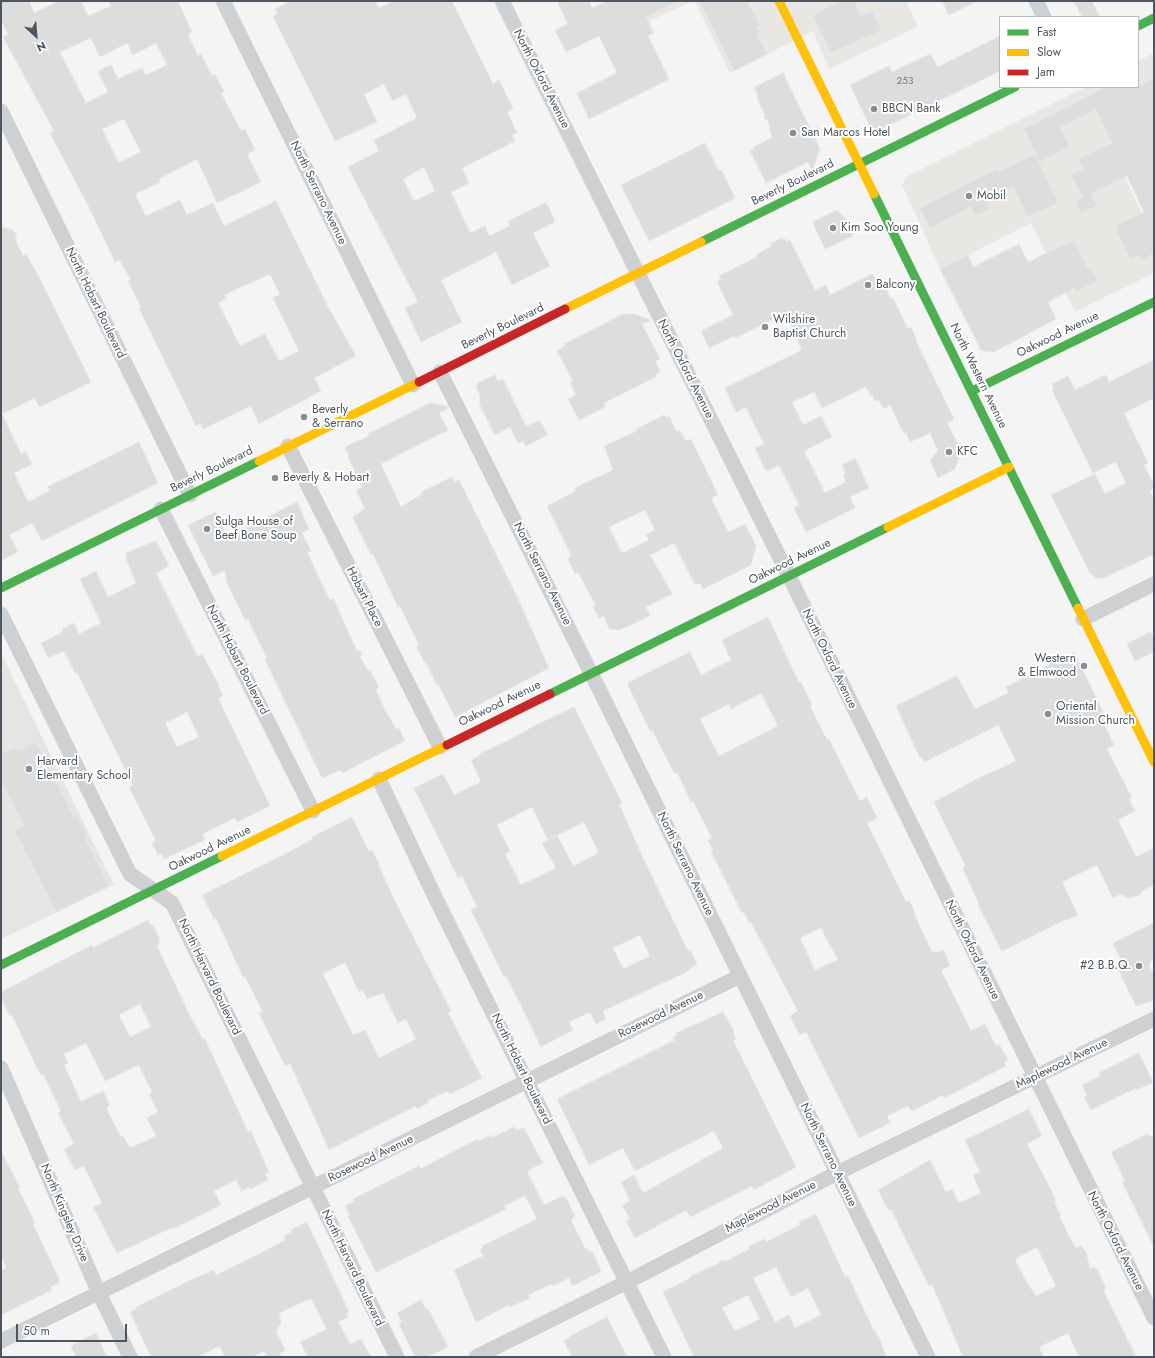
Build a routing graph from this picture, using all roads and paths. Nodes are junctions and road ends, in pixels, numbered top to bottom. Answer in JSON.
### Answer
{"nodes":[{"id":1,"x":223,"y":1,"type":"edge"},
{"id":2,"x":502,"y":1,"type":"edge"},
{"id":3,"x":779,"y":1,"type":"edge"},
{"id":4,"x":1036,"y":1,"type":"edge"},
{"id":5,"x":1044,"y":16,"type":"edge"},
{"id":6,"x":1154,"y":18,"type":"edge"},
{"id":7,"x":1139,"y":26,"type":"edge"},
{"id":8,"x":1013,"y":88,"type":"edge"},
{"id":9,"x":1,"y":112,"type":"edge"},
{"id":10,"x":860,"y":164,"type":"junction"},
{"id":11,"x":637,"y":274,"type":"junction"},
{"id":12,"x":1154,"y":302,"type":"edge"},
{"id":13,"x":440,"y":372,"type":"junction"},
{"id":14,"x":413,"y":385,"type":"junction"},
{"id":15,"x":972,"y":391,"type":"junction"},
{"id":16,"x":288,"y":446,"type":"junction"},
{"id":17,"x":1009,"y":467,"type":"junction"},
{"id":18,"x":190,"y":494,"type":"junction"},
{"id":19,"x":160,"y":509,"type":"junction"},
{"id":20,"x":788,"y":576,"type":"junction"},
{"id":21,"x":1154,"y":584,"type":"edge"},
{"id":22,"x":1,"y":588,"type":"edge"},
{"id":23,"x":1,"y":614,"type":"edge"},
{"id":24,"x":1083,"y":619,"type":"junction"},
{"id":25,"x":591,"y":672,"type":"junction"},
{"id":26,"x":440,"y":748,"type":"junction"},
{"id":27,"x":1154,"y":762,"type":"edge"},
{"id":28,"x":379,"y":779,"type":"junction"},
{"id":29,"x":313,"y":812,"type":"junction"},
{"id":30,"x":152,"y":890,"type":"junction"},
{"id":31,"x":1,"y":965,"type":"edge"},
{"id":32,"x":740,"y":976,"type":"junction"},
{"id":33,"x":1154,"y":1019,"type":"edge"},
{"id":34,"x":1,"y":1068,"type":"edge"},
{"id":35,"x":1034,"y":1077,"type":"junction"},
{"id":36,"x":527,"y":1082,"type":"junction"},
{"id":37,"x":837,"y":1173,"type":"junction"},
{"id":38,"x":313,"y":1187,"type":"junction"},
{"id":39,"x":627,"y":1282,"type":"junction"},
{"id":40,"x":99,"y":1293,"type":"junction"},
{"id":41,"x":1154,"y":1318,"type":"edge"},
{"id":42,"x":1,"y":1341,"type":"edge"},
{"id":43,"x":130,"y":1357,"type":"edge"},
{"id":44,"x":397,"y":1357,"type":"edge"},
{"id":45,"x":476,"y":1357,"type":"edge"},
{"id":46,"x":664,"y":1357,"type":"edge"},
{"id":47,"x":928,"y":1357,"type":"edge"}],
"edges":[{"from":1,"to":14,"type":"street","name":"North Serrano Avenue"},
{"from":2,"to":11,"type":"street","name":"North Oxford Avenue"},
{"from":3,"to":10,"type":"main road","name":"North Western Avenue"},
{"from":4,"to":5,"type":"street"},
{"from":6,"to":7,"type":"main road"},
{"from":8,"to":10,"type":"main road","name":"Beverly Boulevard"},
{"from":9,"to":18,"type":"street","name":"North Hobart Boulevard"},
{"from":10,"to":11,"type":"main road","name":"Beverly Boulevard"},
{"from":10,"to":15,"type":"main road","name":"North Western Avenue"},
{"from":11,"to":13,"type":"main road","name":"Beverly Boulevard"},
{"from":11,"to":20,"type":"street","name":"North Oxford Avenue"},
{"from":12,"to":15,"type":"main road","name":"Oakwood Avenue"},
{"from":13,"to":14,"type":"main road","name":"Beverly Boulevard"},
{"from":13,"to":25,"type":"street","name":"North Serrano Avenue"},
{"from":14,"to":16,"type":"main road","name":"Beverly Boulevard"},
{"from":15,"to":17,"type":"main road","name":"North Western Avenue"},
{"from":16,"to":18,"type":"main road","name":"Beverly Boulevard"},
{"from":16,"to":26,"type":"street","name":"Hobart Place"},
{"from":17,"to":20,"type":"main road","name":"Oakwood Avenue"},
{"from":17,"to":24,"type":"main road","name":"North Western Avenue"},
{"from":18,"to":19,"type":"main road","name":"Beverly Boulevard"},
{"from":19,"to":22,"type":"main road","name":"Beverly Boulevard"},
{"from":19,"to":29,"type":"street","name":"North Hobart Boulevard"},
{"from":20,"to":25,"type":"main road","name":"Oakwood Avenue"},
{"from":20,"to":35,"type":"street","name":"North Oxford Avenue"},
{"from":21,"to":24,"type":"street"},
{"from":23,"to":30,"type":"street","name":"North Harvard Boulevard"},
{"from":24,"to":27,"type":"main road","name":"North Western Avenue"},
{"from":25,"to":26,"type":"main road","name":"Oakwood Avenue"},
{"from":25,"to":32,"type":"street","name":"North Serrano Avenue"},
{"from":26,"to":28,"type":"main road","name":"Oakwood Avenue"},
{"from":28,"to":29,"type":"main road","name":"Oakwood Avenue"},
{"from":28,"to":36,"type":"street","name":"North Hobart Boulevard"},
{"from":29,"to":30,"type":"main road","name":"Oakwood Avenue"},
{"from":30,"to":31,"type":"main road","name":"Oakwood Avenue"},
{"from":30,"to":38,"type":"street","name":"North Harvard Boulevard"},
{"from":32,"to":36,"type":"street","name":"Rosewood Avenue"},
{"from":32,"to":37,"type":"street","name":"North Serrano Avenue"},
{"from":33,"to":35,"type":"street","name":"Maplewood Avenue"},
{"from":34,"to":40,"type":"street","name":"North Kingsley Drive"},
{"from":35,"to":37,"type":"street","name":"Maplewood Avenue"},
{"from":35,"to":41,"type":"street","name":"North Oxford Avenue"},
{"from":36,"to":38,"type":"street","name":"Rosewood Avenue"},
{"from":36,"to":39,"type":"street","name":"North Hobart Boulevard"},
{"from":37,"to":39,"type":"street","name":"Maplewood Avenue"},
{"from":37,"to":47,"type":"street","name":"North Serrano Avenue"},
{"from":38,"to":40,"type":"street","name":"Rosewood Avenue"},
{"from":38,"to":44,"type":"street","name":"North Harvard Boulevard"},
{"from":39,"to":45,"type":"street","name":"Maplewood Avenue"},
{"from":39,"to":46,"type":"street","name":"North Hobart Boulevard"},
{"from":40,"to":42,"type":"street","name":"Rosewood Avenue"},
{"from":40,"to":43,"type":"street","name":"North Kingsley Drive"}]}
